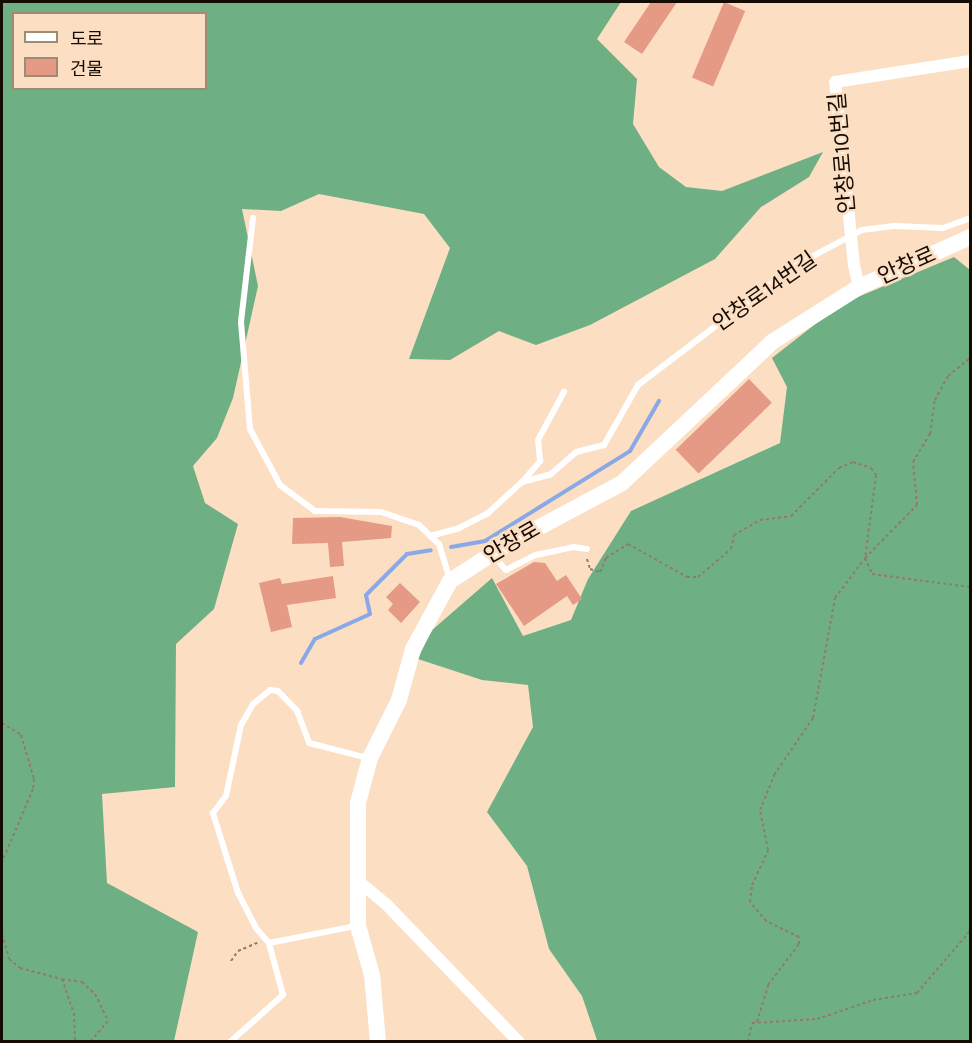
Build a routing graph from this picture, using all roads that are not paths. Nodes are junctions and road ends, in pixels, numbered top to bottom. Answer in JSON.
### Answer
{"nodes":[{"id":1,"x":970,"y":61,"type":"edge"},
{"id":2,"x":253,"y":218,"type":"dead end"},
{"id":3,"x":970,"y":219,"type":"edge"},
{"id":4,"x":970,"y":237,"type":"edge"},
{"id":5,"x":860,"y":287,"type":"junction"},
{"id":6,"x":564,"y":392,"type":"dead end"},
{"id":7,"x":522,"y":482,"type":"junction"},
{"id":8,"x":430,"y":536,"type":"junction"},
{"id":9,"x":587,"y":549,"type":"road end"},
{"id":10,"x":492,"y":554,"type":"junction"},
{"id":11,"x":450,"y":581,"type":"junction"},
{"id":12,"x":370,"y":758,"type":"junction"},
{"id":13,"x":356,"y":879,"type":"junction"},
{"id":14,"x":358,"y":926,"type":"junction"},
{"id":15,"x":269,"y":943,"type":"junction"},
{"id":16,"x":230,"y":1041,"type":"edge"},
{"id":17,"x":378,"y":1041,"type":"edge"},
{"id":18,"x":519,"y":1041,"type":"edge"}],
"edges":[{"from":1,"to":5,"type":"street","name":"안창로10번길"},
{"from":2,"to":8,"type":"lane"},
{"from":3,"to":7,"type":"lane","name":"안창로14번길"},
{"from":4,"to":5,"type":"street","name":"안창로"},
{"from":5,"to":10,"type":"street","name":"안창로"},
{"from":6,"to":7,"type":"lane"},
{"from":7,"to":8,"type":"lane"},
{"from":8,"to":11,"type":"lane"},
{"from":9,"to":10,"type":"lane"},
{"from":10,"to":11,"type":"street","name":"안창로"},
{"from":11,"to":12,"type":"street","name":"안창로"},
{"from":12,"to":13,"type":"street","name":"안창로"},
{"from":12,"to":15,"type":"lane"},
{"from":13,"to":14,"type":"street","name":"안창로"},
{"from":13,"to":18,"type":"street"},
{"from":14,"to":15,"type":"lane"},
{"from":14,"to":17,"type":"street","name":"안창로"},
{"from":15,"to":16,"type":"lane"}]}
